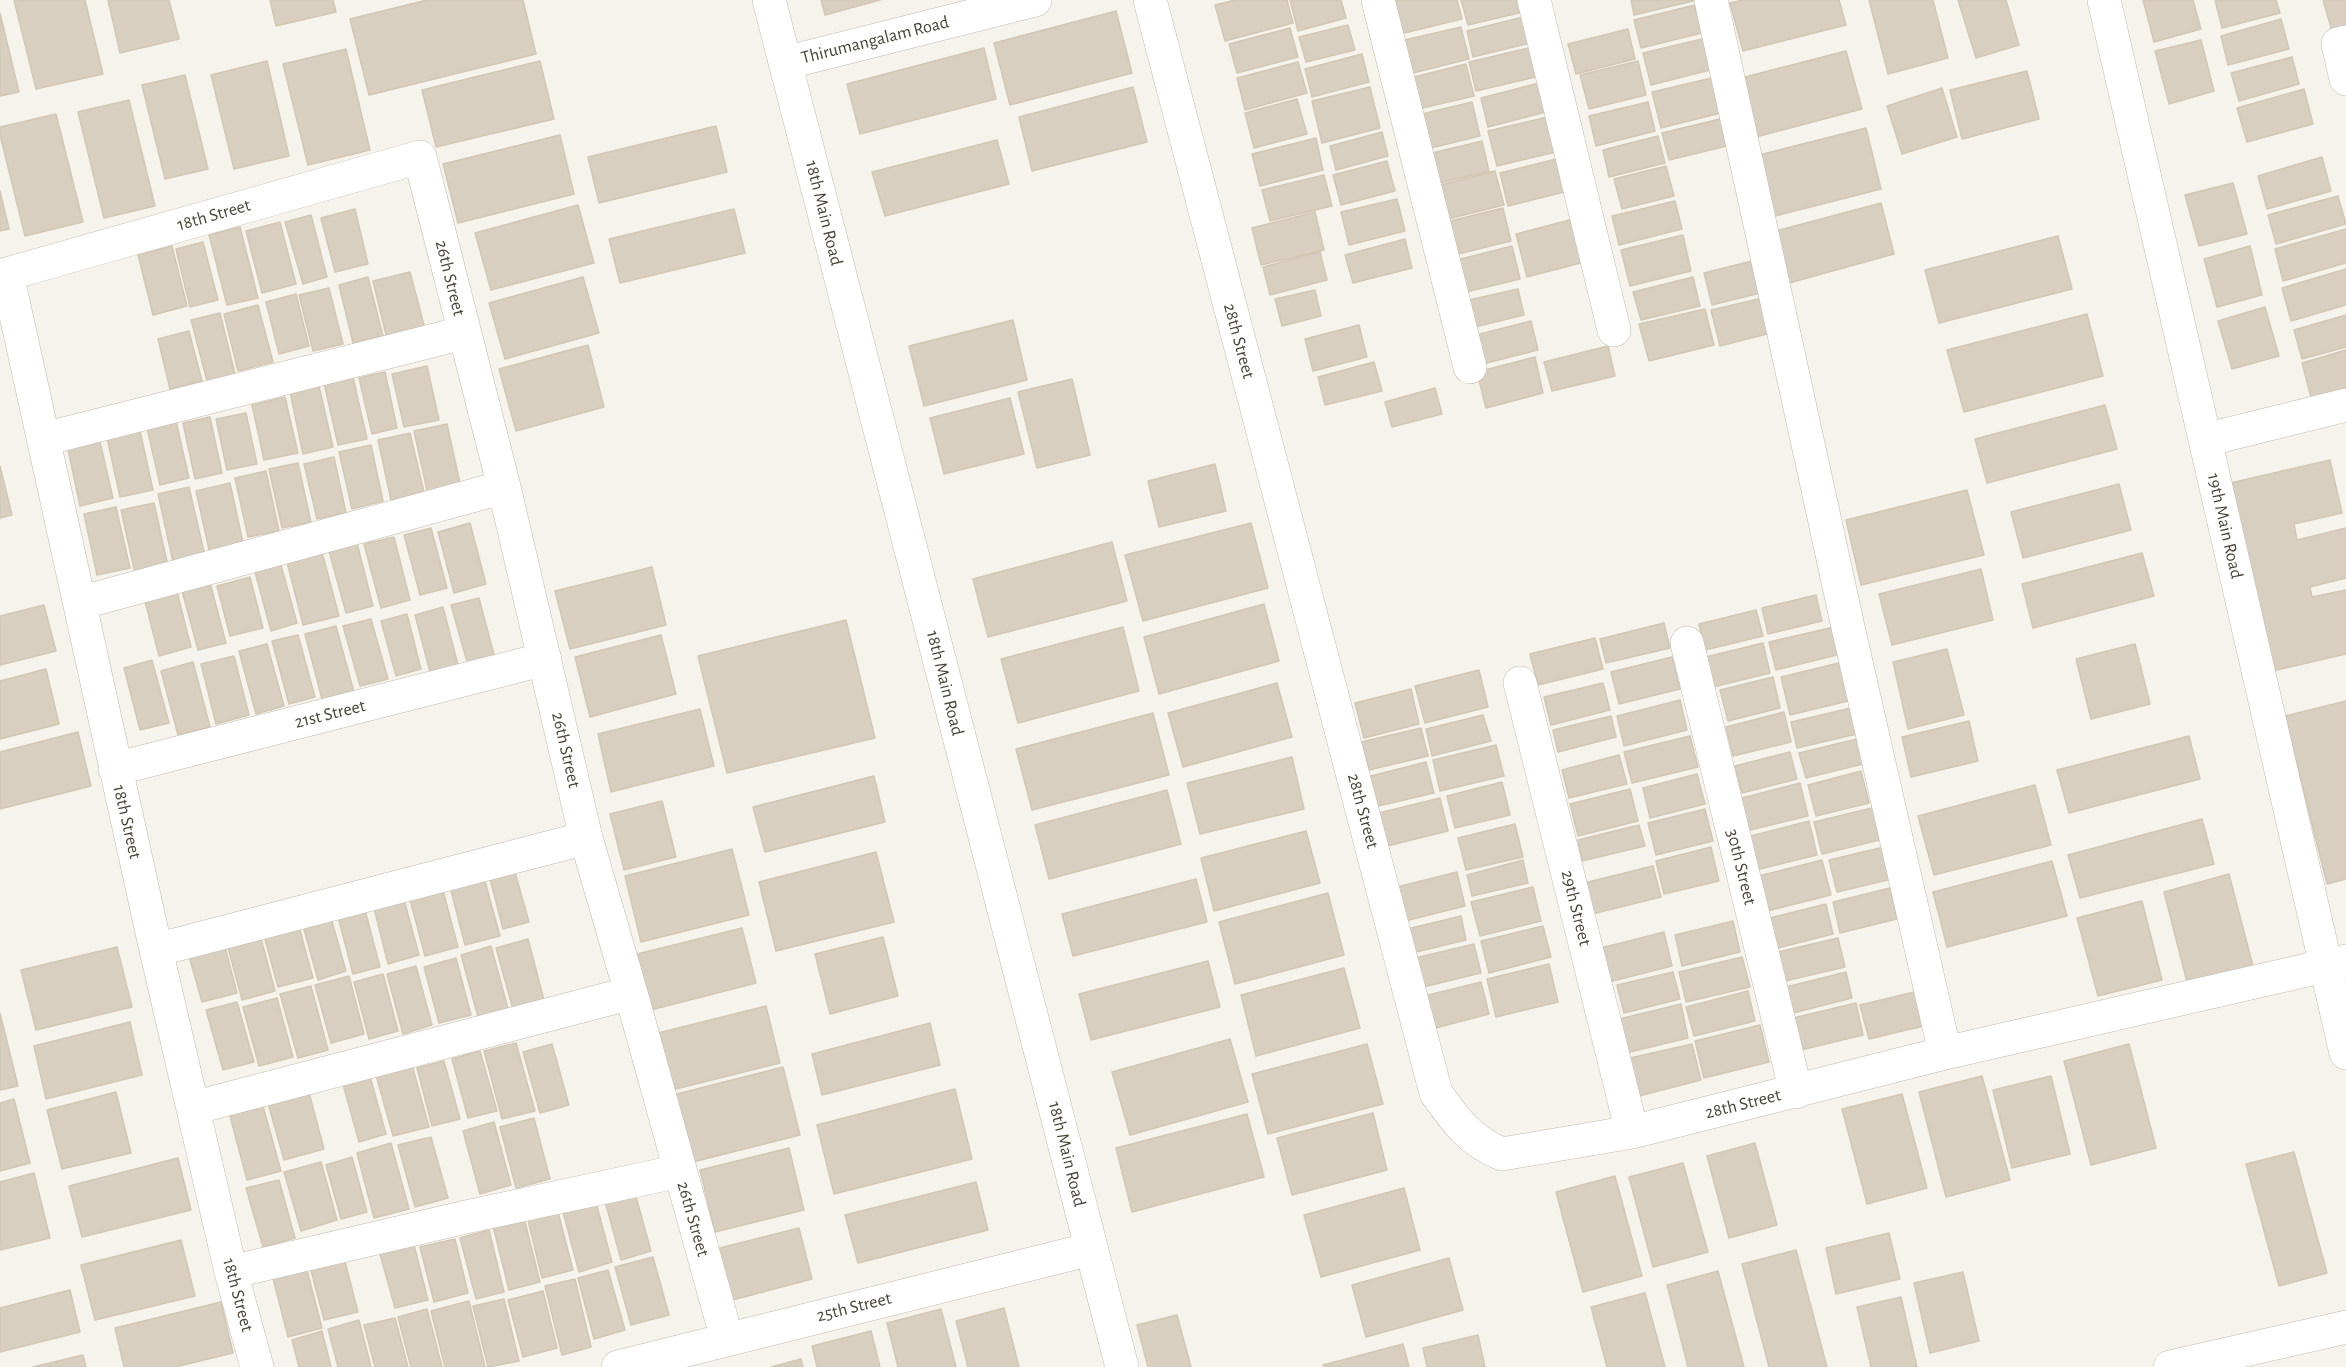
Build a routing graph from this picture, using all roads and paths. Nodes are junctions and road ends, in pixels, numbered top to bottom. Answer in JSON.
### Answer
{"nodes":[{"id":1,"x":769,"y":0,"type":"edge"},
{"id":2,"x":1035,"y":0,"type":"edge"},
{"id":3,"x":1150,"y":0,"type":"edge"},
{"id":4,"x":1378,"y":0,"type":"edge"},
{"id":5,"x":1534,"y":0,"type":"edge"},
{"id":6,"x":1711,"y":0,"type":"edge"},
{"id":7,"x":2104,"y":0,"type":"edge"},
{"id":8,"x":2346,"y":42,"type":"edge"},
{"id":9,"x":785,"y":63,"type":"junction"},
{"id":10,"x":2346,"y":79,"type":"edge"},
{"id":11,"x":420,"y":157,"type":"joint"},
{"id":12,"x":4,"y":275,"type":"edge"},
{"id":13,"x":1614,"y":330,"type":"dead end"},
{"id":14,"x":463,"y":333,"type":"junction"},
{"id":15,"x":1470,"y":367,"type":"dead end"},
{"id":16,"x":2346,"y":405,"type":"edge"},
{"id":17,"x":44,"y":439,"type":"junction"},
{"id":18,"x":2205,"y":440,"type":"junction"},
{"id":19,"x":504,"y":487,"type":"junction"},
{"id":20,"x":80,"y":603,"type":"junction"},
{"id":21,"x":1687,"y":642,"type":"dead end"},
{"id":22,"x":545,"y":659,"type":"junction"},
{"id":23,"x":1520,"y":683,"type":"dead end"},
{"id":24,"x":115,"y":769,"type":"junction"},
{"id":25,"x":586,"y":838,"type":"junction"},
{"id":26,"x":156,"y":950,"type":"junction"},
{"id":27,"x":2336,"y":963,"type":"edge"},
{"id":28,"x":632,"y":993,"type":"junction"},
{"id":29,"x":1945,"y":1053,"type":"junction"},
{"id":30,"x":2346,"y":1053,"type":"edge"},
{"id":31,"x":1796,"y":1092,"type":"junction"},
{"id":32,"x":193,"y":1108,"type":"junction"},
{"id":33,"x":1632,"y":1132,"type":"junction"},
{"id":34,"x":680,"y":1171,"type":"junction"},
{"id":35,"x":1091,"y":1249,"type":"junction"},
{"id":36,"x":231,"y":1272,"type":"junction"},
{"id":37,"x":2346,"y":1327,"type":"edge"},
{"id":38,"x":727,"y":1339,"type":"junction"},
{"id":39,"x":257,"y":1367,"type":"edge"},
{"id":40,"x":618,"y":1367,"type":"edge"},
{"id":41,"x":1122,"y":1367,"type":"edge"},
{"id":42,"x":2170,"y":1367,"type":"edge"}],
"edges":[{"from":1,"to":9,"type":"street","name":"18th Main Road"},
{"from":2,"to":9,"type":"street","name":"Thirumangalam Road"},
{"from":3,"to":33,"type":"street","name":"28th Street"},
{"from":4,"to":15,"type":"street"},
{"from":5,"to":13,"type":"street"},
{"from":6,"to":29,"type":"street"},
{"from":7,"to":18,"type":"street","name":"19th Main Road"},
{"from":8,"to":10,"type":"street"},
{"from":9,"to":35,"type":"street","name":"18th Main Road"},
{"from":11,"to":12,"type":"street","name":"18th Street"},
{"from":11,"to":14,"type":"street","name":"26th Street"},
{"from":12,"to":17,"type":"street","name":"18th Street"},
{"from":14,"to":17,"type":"street"},
{"from":14,"to":19,"type":"street","name":"26th Street"},
{"from":16,"to":18,"type":"street"},
{"from":17,"to":20,"type":"street","name":"18th Street"},
{"from":18,"to":27,"type":"street","name":"19th Main Road"},
{"from":19,"to":20,"type":"street"},
{"from":19,"to":22,"type":"street","name":"26th Street"},
{"from":20,"to":24,"type":"street","name":"18th Street"},
{"from":21,"to":31,"type":"street","name":"30th Street"},
{"from":22,"to":24,"type":"street","name":"21st Street"},
{"from":22,"to":25,"type":"street","name":"26th Street"},
{"from":23,"to":33,"type":"street","name":"29th Street"},
{"from":24,"to":26,"type":"street","name":"18th Street"},
{"from":25,"to":26,"type":"street"},
{"from":25,"to":28,"type":"street","name":"26th Street"},
{"from":26,"to":32,"type":"street","name":"18th Street"},
{"from":27,"to":29,"type":"street","name":"28th Street"},
{"from":27,"to":30,"type":"street","name":"19th Main Road"},
{"from":28,"to":32,"type":"street"},
{"from":28,"to":34,"type":"street","name":"26th Street"},
{"from":29,"to":31,"type":"street","name":"28th Street"},
{"from":31,"to":33,"type":"street","name":"28th Street"},
{"from":32,"to":36,"type":"street","name":"18th Street"},
{"from":34,"to":36,"type":"street"},
{"from":34,"to":38,"type":"street","name":"26th Street"},
{"from":35,"to":38,"type":"street","name":"25th Street"},
{"from":35,"to":41,"type":"street","name":"18th Main Road"},
{"from":36,"to":39,"type":"street","name":"18th Street"},
{"from":37,"to":42,"type":"street"},
{"from":38,"to":40,"type":"street","name":"25th Street"}]}
